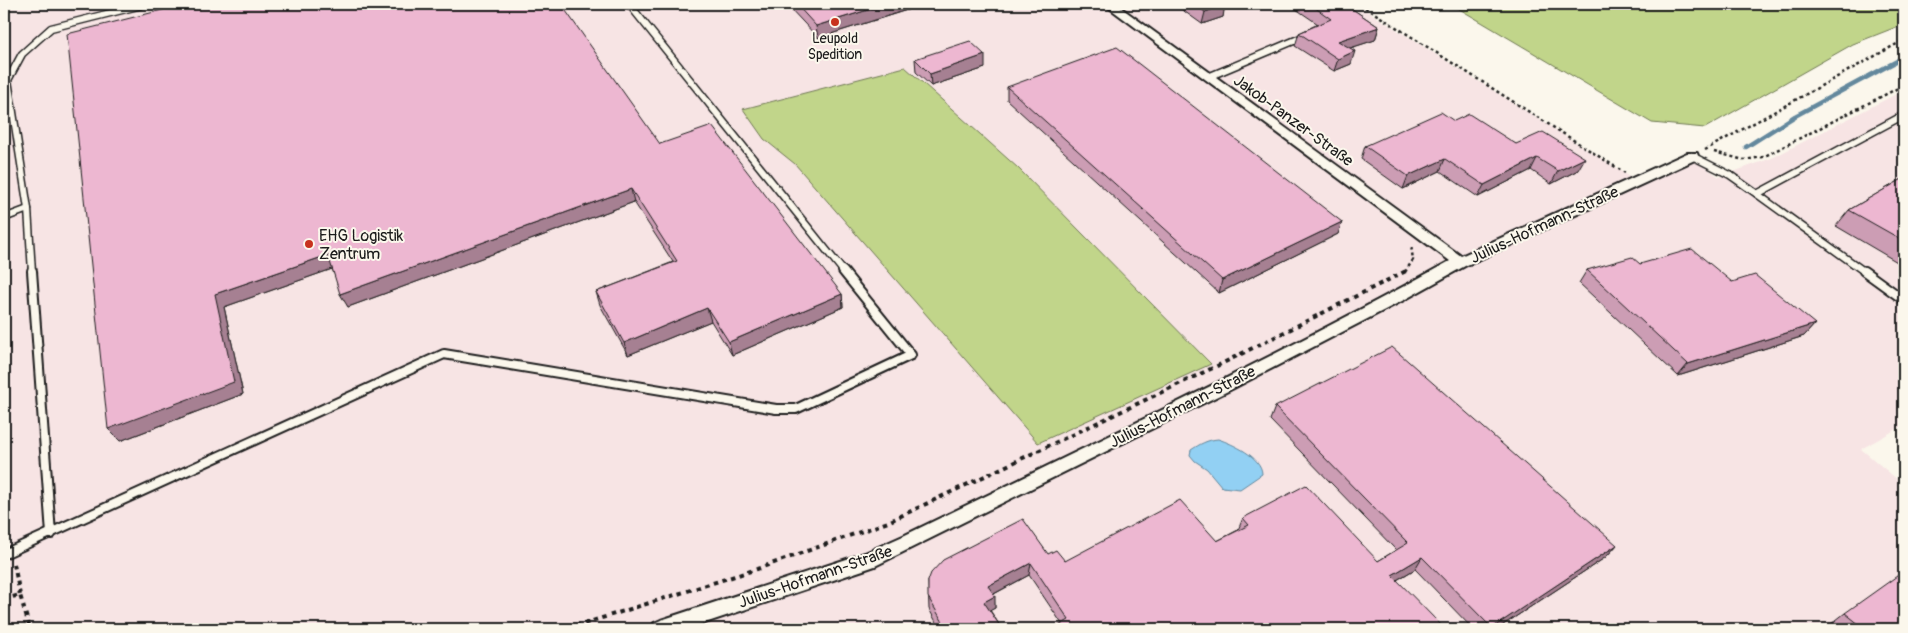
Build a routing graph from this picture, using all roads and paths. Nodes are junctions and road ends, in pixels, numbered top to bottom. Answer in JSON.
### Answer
{"nodes":[{"id":1,"x":146,"y":4,"type":"edge"},
{"id":2,"x":629,"y":4,"type":"edge"},
{"id":3,"x":1109,"y":4,"type":"edge"},
{"id":4,"x":1360,"y":4,"type":"edge"},
{"id":5,"x":1303,"y":37,"type":"edge"},
{"id":6,"x":1904,"y":40,"type":"edge"},
{"id":7,"x":1208,"y":77,"type":"junction"},
{"id":8,"x":1904,"y":85,"type":"edge"},
{"id":9,"x":1904,"y":115,"type":"edge"},
{"id":10,"x":1707,"y":149,"type":"junction"},
{"id":11,"x":1692,"y":156,"type":"junction"},
{"id":12,"x":1637,"y":181,"type":"junction"},
{"id":13,"x":1757,"y":194,"type":"junction"},
{"id":14,"x":28,"y":209,"type":"junction"},
{"id":15,"x":4,"y":218,"type":"edge"},
{"id":16,"x":1408,"y":240,"type":"dead end"},
{"id":17,"x":1460,"y":262,"type":"junction"},
{"id":18,"x":1904,"y":300,"type":"edge"},
{"id":19,"x":51,"y":534,"type":"junction"},
{"id":20,"x":4,"y":554,"type":"edge"},
{"id":21,"x":4,"y":599,"type":"edge"},
{"id":22,"x":30,"y":629,"type":"edge"},
{"id":23,"x":567,"y":629,"type":"edge"},
{"id":24,"x":661,"y":629,"type":"edge"}],
"edges":[{"from":1,"to":14,"type":"lane"},
{"from":2,"to":19,"type":"lane"},
{"from":3,"to":7,"type":"street","name":"Jakob-Panzer-Straße"},
{"from":4,"to":12,"type":"path"},
{"from":5,"to":7,"type":"lane"},
{"from":6,"to":10,"type":"path"},
{"from":7,"to":17,"type":"street","name":"Jakob-Panzer-Straße"},
{"from":8,"to":10,"type":"path"},
{"from":9,"to":13,"type":"lane"},
{"from":10,"to":11,"type":"path"},
{"from":11,"to":12,"type":"street","name":"Julius-Hofmann-Straße"},
{"from":11,"to":13,"type":"lane"},
{"from":12,"to":17,"type":"street","name":"Julius-Hofmann-Straße"},
{"from":13,"to":18,"type":"lane"},
{"from":14,"to":15,"type":"lane"},
{"from":14,"to":19,"type":"lane"},
{"from":16,"to":23,"type":"path"},
{"from":17,"to":24,"type":"street","name":"Julius-Hofmann-Straße"},
{"from":19,"to":20,"type":"lane"},
{"from":21,"to":22,"type":"path"}]}
